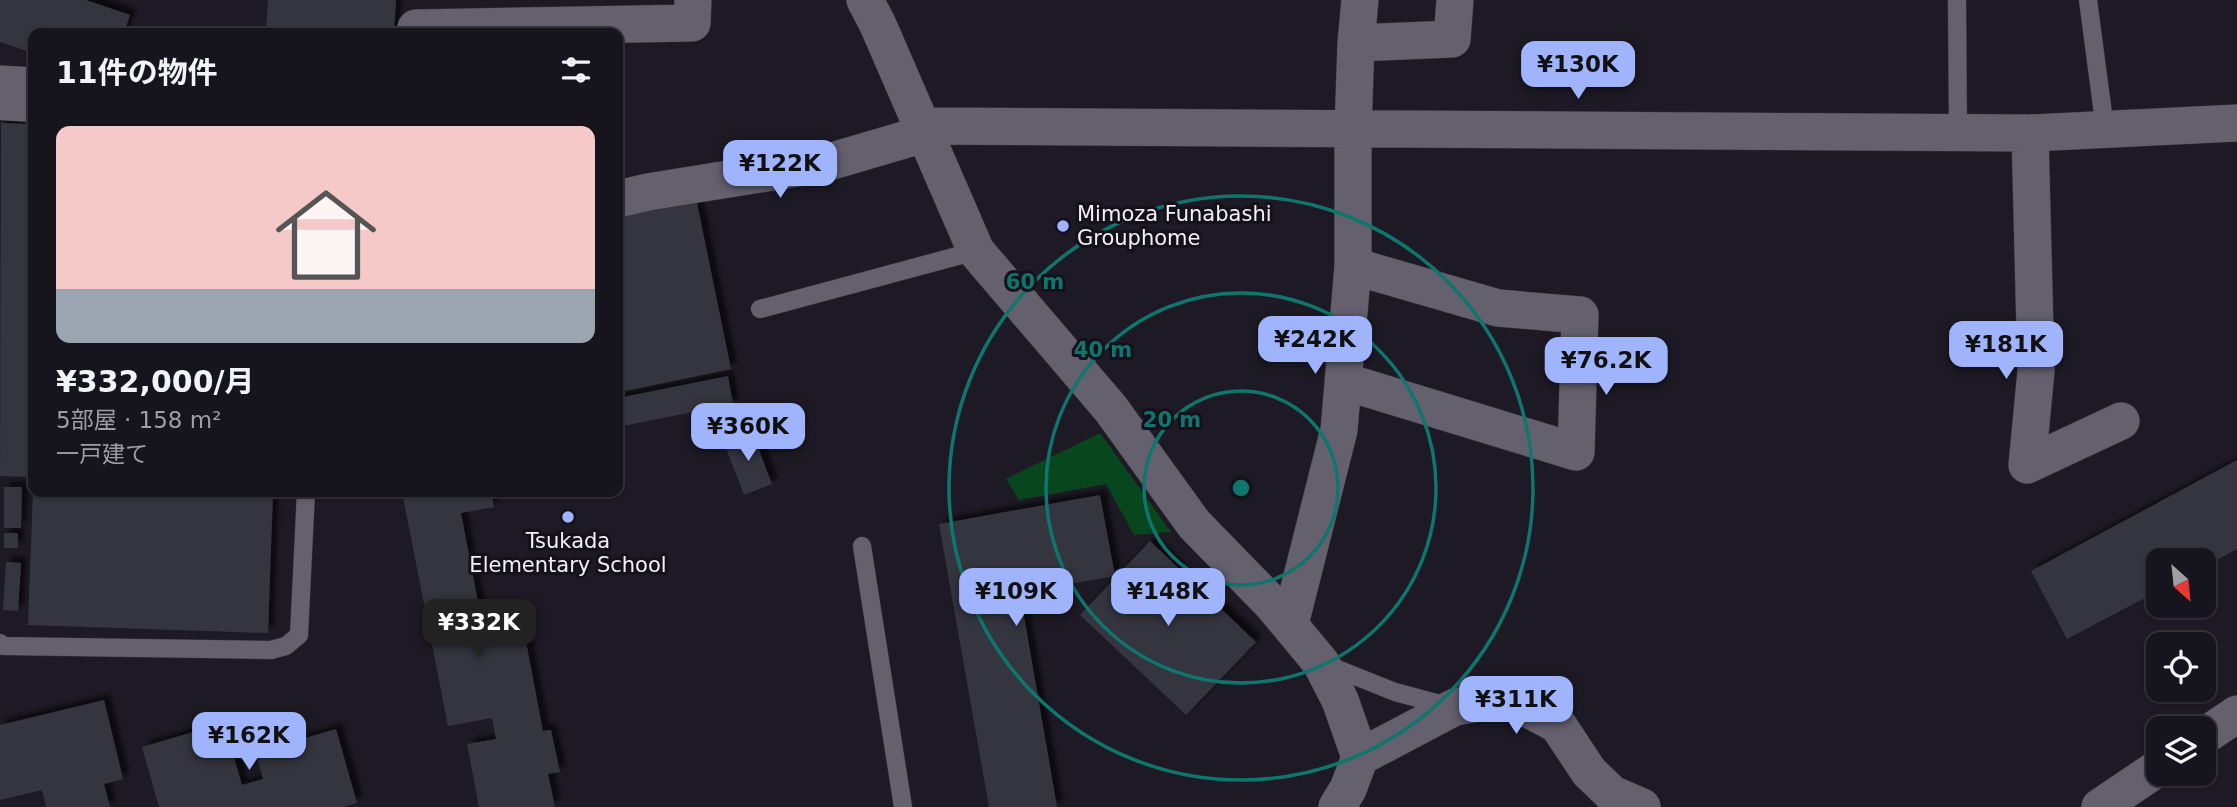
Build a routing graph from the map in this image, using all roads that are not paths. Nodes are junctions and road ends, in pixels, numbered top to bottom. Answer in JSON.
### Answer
{"nodes":[{"id":1,"x":692,"y":0,"type":"edge"},
{"id":2,"x":865,"y":0,"type":"edge"},
{"id":3,"x":1360,"y":0,"type":"edge"},
{"id":4,"x":1455,"y":0,"type":"edge"},
{"id":5,"x":1957,"y":0,"type":"edge"},
{"id":6,"x":2088,"y":0,"type":"edge"},
{"id":7,"x":416,"y":28,"type":"dead end"},
{"id":8,"x":1356,"y":43,"type":"junction"},
{"id":9,"x":0,"y":84,"type":"edge"},
{"id":10,"x":28,"y":86,"type":"edge"},
{"id":11,"x":0,"y":111,"type":"edge"},
{"id":12,"x":28,"y":113,"type":"edge"},
{"id":13,"x":2237,"y":123,"type":"edge"},
{"id":14,"x":1353,"y":129,"type":"junction"},
{"id":15,"x":2105,"y":129,"type":"junction"},
{"id":16,"x":922,"y":130,"type":"junction"},
{"id":17,"x":1958,"y":132,"type":"junction"},
{"id":18,"x":2030,"y":133,"type":"junction"},
{"id":19,"x":623,"y":198,"type":"edge"},
{"id":20,"x":976,"y":251,"type":"junction"},
{"id":21,"x":1353,"y":266,"type":"junction"},
{"id":22,"x":760,"y":309,"type":"dead end"},
{"id":23,"x":1343,"y":381,"type":"junction"},
{"id":24,"x":2122,"y":421,"type":"dead end"},
{"id":25,"x":306,"y":497,"type":"edge"},
{"id":26,"x":862,"y":546,"type":"dead end"},
{"id":27,"x":1290,"y":624,"type":"junction"},
{"id":28,"x":0,"y":643,"type":"edge"},
{"id":29,"x":1321,"y":663,"type":"junction"},
{"id":30,"x":1455,"y":707,"type":"junction"},
{"id":31,"x":2237,"y":714,"type":"edge"},
{"id":32,"x":2216,"y":728,"type":"edge"},
{"id":33,"x":1360,"y":757,"type":"junction"},
{"id":34,"x":2146,"y":776,"type":"edge"},
{"id":35,"x":903,"y":807,"type":"edge"},
{"id":36,"x":1337,"y":807,"type":"edge"},
{"id":37,"x":1642,"y":807,"type":"edge"},
{"id":38,"x":2100,"y":807,"type":"edge"}],
"edges":[{"from":1,"to":7,"type":"street"},
{"from":2,"to":16,"type":"street"},
{"from":3,"to":8,"type":"street"},
{"from":4,"to":8,"type":"street"},
{"from":5,"to":17,"type":"lane"},
{"from":6,"to":15,"type":"lane"},
{"from":8,"to":14,"type":"street"},
{"from":9,"to":10,"type":"street"},
{"from":11,"to":12,"type":"lane"},
{"from":13,"to":15,"type":"street"},
{"from":14,"to":16,"type":"street"},
{"from":14,"to":17,"type":"street"},
{"from":14,"to":21,"type":"street"},
{"from":15,"to":18,"type":"street"},
{"from":16,"to":19,"type":"street"},
{"from":16,"to":20,"type":"street"},
{"from":17,"to":18,"type":"street"},
{"from":18,"to":24,"type":"street"},
{"from":20,"to":22,"type":"lane"},
{"from":20,"to":27,"type":"street"},
{"from":21,"to":23,"type":"street"},
{"from":21,"to":23,"type":"street"},
{"from":23,"to":27,"type":"street"},
{"from":25,"to":28,"type":"lane"},
{"from":26,"to":35,"type":"lane"},
{"from":27,"to":29,"type":"street"},
{"from":29,"to":30,"type":"lane"},
{"from":29,"to":33,"type":"street"},
{"from":30,"to":33,"type":"street"},
{"from":30,"to":37,"type":"street"},
{"from":31,"to":32,"type":"street"},
{"from":33,"to":36,"type":"street"},
{"from":34,"to":38,"type":"street"}]}
